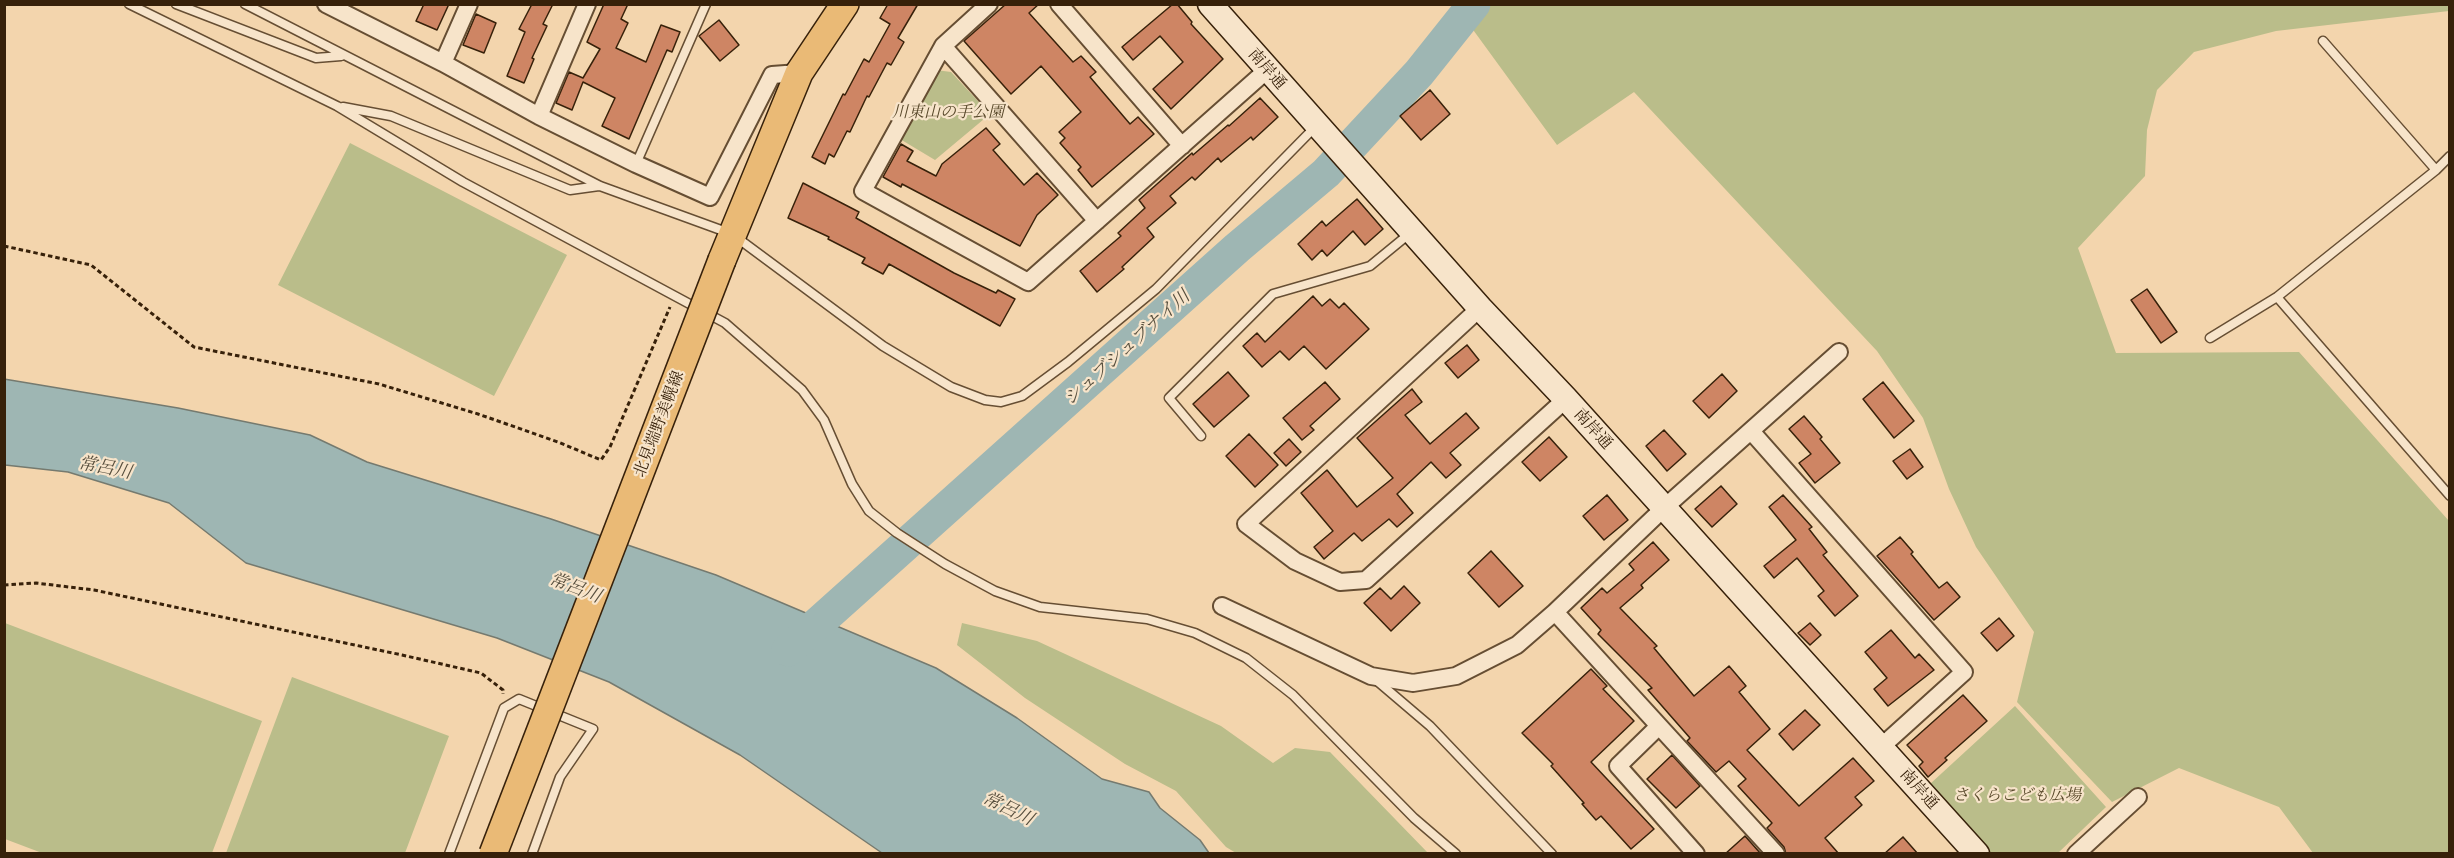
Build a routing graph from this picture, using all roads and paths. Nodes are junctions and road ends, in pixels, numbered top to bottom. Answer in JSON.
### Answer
{"nodes":[{"id":1,"x":129,"y":4,"type":"edge"},
{"id":2,"x":176,"y":4,"type":"edge"},
{"id":3,"x":245,"y":4,"type":"edge"},
{"id":4,"x":469,"y":4,"type":"edge"},
{"id":5,"x":587,"y":4,"type":"edge"},
{"id":6,"x":706,"y":4,"type":"edge"},
{"id":7,"x":845,"y":4,"type":"edge"},
{"id":8,"x":989,"y":4,"type":"edge"},
{"id":9,"x":1059,"y":4,"type":"edge"},
{"id":10,"x":1210,"y":4,"type":"edge"},
{"id":11,"x":330,"y":5,"type":"edge"},
{"id":12,"x":2323,"y":42,"type":"dead end"},
{"id":13,"x":943,"y":46,"type":"junction"},
{"id":14,"x":342,"y":56,"type":"junction"},
{"id":15,"x":443,"y":63,"type":"junction"},
{"id":16,"x":1267,"y":70,"type":"junction"},
{"id":17,"x":799,"y":73,"type":"junction"},
{"id":18,"x":337,"y":106,"type":"junction"},
{"id":19,"x":539,"y":116,"type":"junction"},
{"id":20,"x":1322,"y":131,"type":"junction"},
{"id":21,"x":1182,"y":146,"type":"junction"},
{"id":22,"x":2450,"y":156,"type":"edge"},
{"id":23,"x":636,"y":164,"type":"junction"},
{"id":24,"x":2436,"y":170,"type":"junction"},
{"id":25,"x":600,"y":186,"type":"junction"},
{"id":26,"x":1097,"y":221,"type":"junction"},
{"id":27,"x":1412,"y":231,"type":"junction"},
{"id":28,"x":732,"y":234,"type":"junction"},
{"id":29,"x":4,"y":246,"type":"edge"},
{"id":30,"x":674,"y":297,"type":"junction"},
{"id":31,"x":2277,"y":297,"type":"junction"},
{"id":32,"x":1480,"y":308,"type":"junction"},
{"id":33,"x":2210,"y":338,"type":"dead end"},
{"id":34,"x":1839,"y":352,"type":"dead end"},
{"id":35,"x":1566,"y":399,"type":"junction"},
{"id":36,"x":1751,"y":431,"type":"junction"},
{"id":37,"x":1201,"y":436,"type":"dead end"},
{"id":38,"x":2450,"y":496,"type":"edge"},
{"id":39,"x":1664,"y":508,"type":"junction"},
{"id":40,"x":4,"y":585,"type":"edge"},
{"id":41,"x":1222,"y":606,"type":"dead end"},
{"id":42,"x":1555,"y":612,"type":"junction"},
{"id":43,"x":1371,"y":675,"type":"junction"},
{"id":44,"x":504,"y":708,"type":"junction"},
{"id":45,"x":1659,"y":726,"type":"junction"},
{"id":46,"x":1881,"y":747,"type":"junction"},
{"id":47,"x":2138,"y":797,"type":"dead end"},
{"id":48,"x":449,"y":854,"type":"edge"},
{"id":49,"x":493,"y":854,"type":"edge"},
{"id":50,"x":532,"y":854,"type":"edge"},
{"id":51,"x":1456,"y":854,"type":"edge"},
{"id":52,"x":1552,"y":854,"type":"edge"},
{"id":53,"x":1696,"y":854,"type":"edge"},
{"id":54,"x":1776,"y":854,"type":"edge"},
{"id":55,"x":1977,"y":854,"type":"edge"},
{"id":56,"x":2076,"y":854,"type":"edge"}],
"edges":[{"from":1,"to":18,"type":"lane"},
{"from":2,"to":14,"type":"lane"},
{"from":3,"to":14,"type":"lane"},
{"from":4,"to":15,"type":"street"},
{"from":5,"to":19,"type":"street"},
{"from":6,"to":23,"type":"lane"},
{"from":7,"to":17,"type":"main road","name":"北見端野美幌線"},
{"from":8,"to":13,"type":"street"},
{"from":9,"to":21,"type":"street"},
{"from":10,"to":16,"type":"main road","name":"南岸通"},
{"from":11,"to":15,"type":"street"},
{"from":12,"to":24,"type":"lane"},
{"from":13,"to":26,"type":"street"},
{"from":13,"to":26,"type":"street"},
{"from":14,"to":25,"type":"lane"},
{"from":15,"to":19,"type":"street"},
{"from":16,"to":20,"type":"main road","name":"南岸通"},
{"from":16,"to":21,"type":"street"},
{"from":17,"to":23,"type":"street"},
{"from":17,"to":28,"type":"main road","name":"北見端野美幌線"},
{"from":18,"to":25,"type":"lane"},
{"from":18,"to":30,"type":"lane"},
{"from":19,"to":23,"type":"street"},
{"from":20,"to":27,"type":"main road","name":"南岸通"},
{"from":20,"to":28,"type":"lane"},
{"from":21,"to":26,"type":"street"},
{"from":22,"to":24,"type":"lane"},
{"from":24,"to":31,"type":"lane"},
{"from":25,"to":28,"type":"lane"},
{"from":27,"to":32,"type":"main road","name":"南岸通"},
{"from":27,"to":37,"type":"lane"},
{"from":28,"to":49,"type":"main road","name":"北見端野美幌線","bridge":true},
{"from":29,"to":30,"type":"path"},
{"from":30,"to":51,"type":"lane"},
{"from":31,"to":33,"type":"lane"},
{"from":31,"to":38,"type":"lane"},
{"from":32,"to":35,"type":"main road","name":"南岸通"},
{"from":32,"to":35,"type":"street"},
{"from":34,"to":36,"type":"street"},
{"from":35,"to":39,"type":"main road","name":"南岸通"},
{"from":36,"to":39,"type":"street"},
{"from":36,"to":46,"type":"street"},
{"from":39,"to":42,"type":"street"},
{"from":39,"to":46,"type":"main road","name":"南岸通"},
{"from":40,"to":44,"type":"path"},
{"from":41,"to":43,"type":"street"},
{"from":42,"to":43,"type":"street"},
{"from":42,"to":45,"type":"street"},
{"from":43,"to":52,"type":"lane"},
{"from":44,"to":48,"type":"lane"},
{"from":44,"to":50,"type":"lane"},
{"from":45,"to":53,"type":"street"},
{"from":45,"to":54,"type":"street"},
{"from":46,"to":55,"type":"main road","name":"南岸通"},
{"from":47,"to":56,"type":"street"}]}
